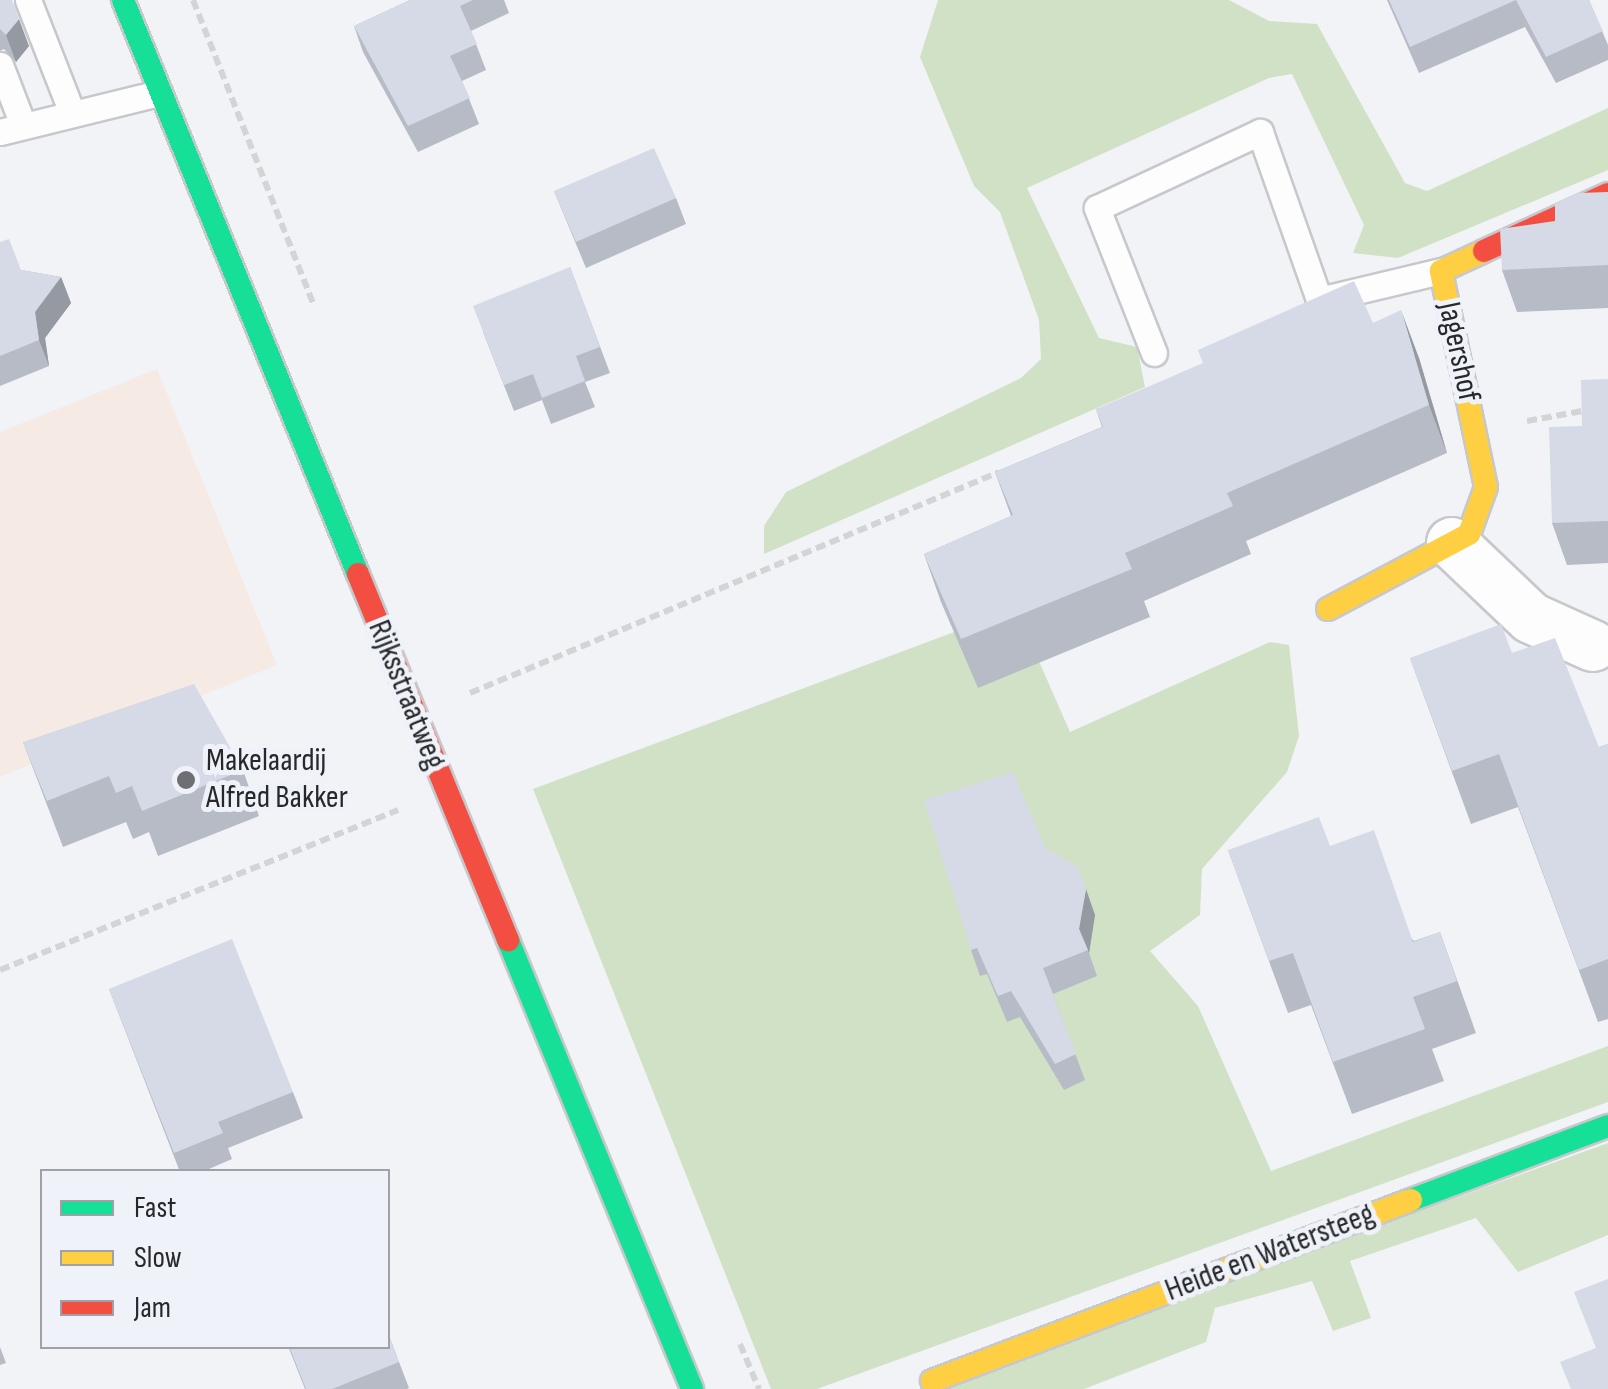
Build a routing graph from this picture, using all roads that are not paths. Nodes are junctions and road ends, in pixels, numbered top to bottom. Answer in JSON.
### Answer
{"nodes":[{"id":1,"x":28,"y":0,"type":"edge"},
{"id":2,"x":123,"y":0,"type":"edge"},
{"id":3,"x":0,"y":66,"type":"edge"},
{"id":4,"x":158,"y":93,"type":"junction"},
{"id":5,"x":72,"y":113,"type":"junction"},
{"id":6,"x":12,"y":128,"type":"edge"},
{"id":7,"x":1608,"y":194,"type":"edge"},
{"id":8,"x":1441,"y":271,"type":"junction"},
{"id":9,"x":1154,"y":353,"type":"dead end"},
{"id":10,"x":1452,"y":543,"type":"junction"},
{"id":11,"x":1328,"y":609,"type":"dead end"},
{"id":12,"x":1593,"y":646,"type":"dead end"},
{"id":13,"x":1608,"y":1126,"type":"edge"},
{"id":14,"x":932,"y":1381,"type":"dead end"},
{"id":15,"x":692,"y":1389,"type":"edge"}],
"edges":[{"from":1,"to":5,"type":"lane"},
{"from":2,"to":4,"type":"main road","name":"Rijksstraatweg"},
{"from":3,"to":6,"type":"lane"},
{"from":4,"to":5,"type":"lane"},
{"from":4,"to":15,"type":"main road","name":"Rijksstraatweg"},
{"from":5,"to":6,"type":"lane"},
{"from":7,"to":8,"type":"main road","name":"Jagershof"},
{"from":8,"to":9,"type":"lane"},
{"from":8,"to":10,"type":"main road","name":"Jagershof"},
{"from":10,"to":11,"type":"main road","name":"Jagershof"},
{"from":10,"to":12,"type":"street"},
{"from":13,"to":14,"type":"main road","name":"Heide en Watersteeg"}]}
